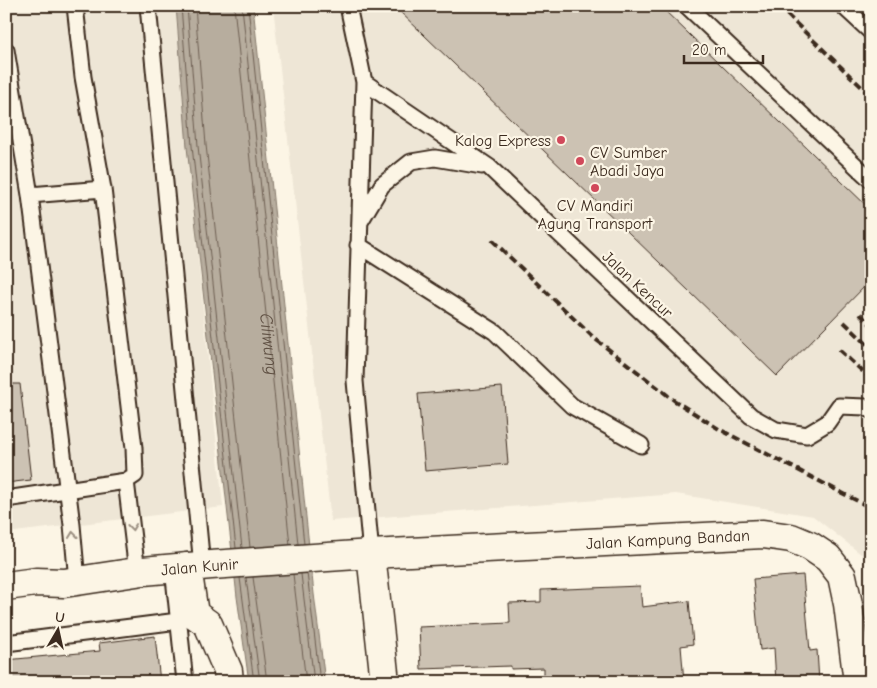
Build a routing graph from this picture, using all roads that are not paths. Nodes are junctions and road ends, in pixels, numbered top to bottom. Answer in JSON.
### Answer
{"nodes":[{"id":1,"x":75,"y":6,"type":"edge"},
{"id":2,"x":148,"y":6,"type":"edge"},
{"id":3,"x":348,"y":6,"type":"edge"},
{"id":4,"x":687,"y":6,"type":"edge"},
{"id":5,"x":843,"y":6,"type":"edge"},
{"id":6,"x":871,"y":32,"type":"edge"},
{"id":7,"x":6,"y":50,"type":"edge"},
{"id":8,"x":364,"y":82,"type":"junction"},
{"id":9,"x":489,"y":167,"type":"junction"},
{"id":10,"x":871,"y":180,"type":"edge"},
{"id":11,"x":102,"y":190,"type":"junction"},
{"id":12,"x":30,"y":195,"type":"junction"},
{"id":13,"x":359,"y":224,"type":"junction"},
{"id":14,"x":358,"y":245,"type":"junction"},
{"id":15,"x":871,"y":410,"type":"edge"},
{"id":16,"x":641,"y":445,"type":"dead end"},
{"id":17,"x":126,"y":481,"type":"junction"},
{"id":18,"x":66,"y":489,"type":"junction"},
{"id":19,"x":6,"y":499,"type":"edge"},
{"id":20,"x":371,"y":554,"type":"junction"},
{"id":21,"x":335,"y":556,"type":"joint"},
{"id":22,"x":193,"y":566,"type":"junction"},
{"id":23,"x":137,"y":572,"type":"junction"},
{"id":24,"x":71,"y":582,"type":"junction"},
{"id":25,"x":6,"y":586,"type":"edge"},
{"id":26,"x":6,"y":596,"type":"edge"},
{"id":27,"x":186,"y":618,"type":"junction"},
{"id":28,"x":6,"y":643,"type":"edge"},
{"id":29,"x":185,"y":682,"type":"edge"},
{"id":30,"x":230,"y":682,"type":"edge"},
{"id":31,"x":384,"y":682,"type":"edge"},
{"id":32,"x":858,"y":682,"type":"edge"}],
"edges":[{"from":1,"to":11,"type":"lane"},
{"from":2,"to":22,"type":"lane"},
{"from":3,"to":8,"type":"lane"},
{"from":4,"to":10,"type":"lane"},
{"from":5,"to":6,"type":"lane"},
{"from":7,"to":12,"type":"lane"},
{"from":8,"to":9,"type":"lane","name":"Jalan Kencur"},
{"from":8,"to":13,"type":"lane"},
{"from":9,"to":13,"type":"lane"},
{"from":9,"to":15,"type":"lane","name":"Jalan Kencur"},
{"from":11,"to":12,"type":"lane"},
{"from":11,"to":17,"type":"lane"},
{"from":12,"to":18,"type":"lane"},
{"from":13,"to":14,"type":"lane"},
{"from":14,"to":16,"type":"lane"},
{"from":14,"to":20,"type":"lane"},
{"from":17,"to":18,"type":"lane"},
{"from":17,"to":23,"type":"lane","one_way":true},
{"from":18,"to":19,"type":"lane"},
{"from":24,"to":18,"type":"lane","one_way":true},
{"from":20,"to":21,"type":"street","name":"Jalan Kampung Bandan"},
{"from":20,"to":31,"type":"street"},
{"from":20,"to":32,"type":"street","name":"Jalan Kampung Bandan"},
{"from":21,"to":22,"type":"street","name":"Jalan Kunir"},
{"from":22,"to":23,"type":"street","name":"Jalan Kunir"},
{"from":22,"to":27,"type":"street"},
{"from":23,"to":24,"type":"street","name":"Jalan Kunir"},
{"from":24,"to":25,"type":"street","name":"Jalan Kunir"},
{"from":24,"to":26,"type":"street","name":"Jalan Kunir"},
{"from":27,"to":28,"type":"lane"},
{"from":27,"to":29,"type":"lane"},
{"from":27,"to":30,"type":"street"}]}
